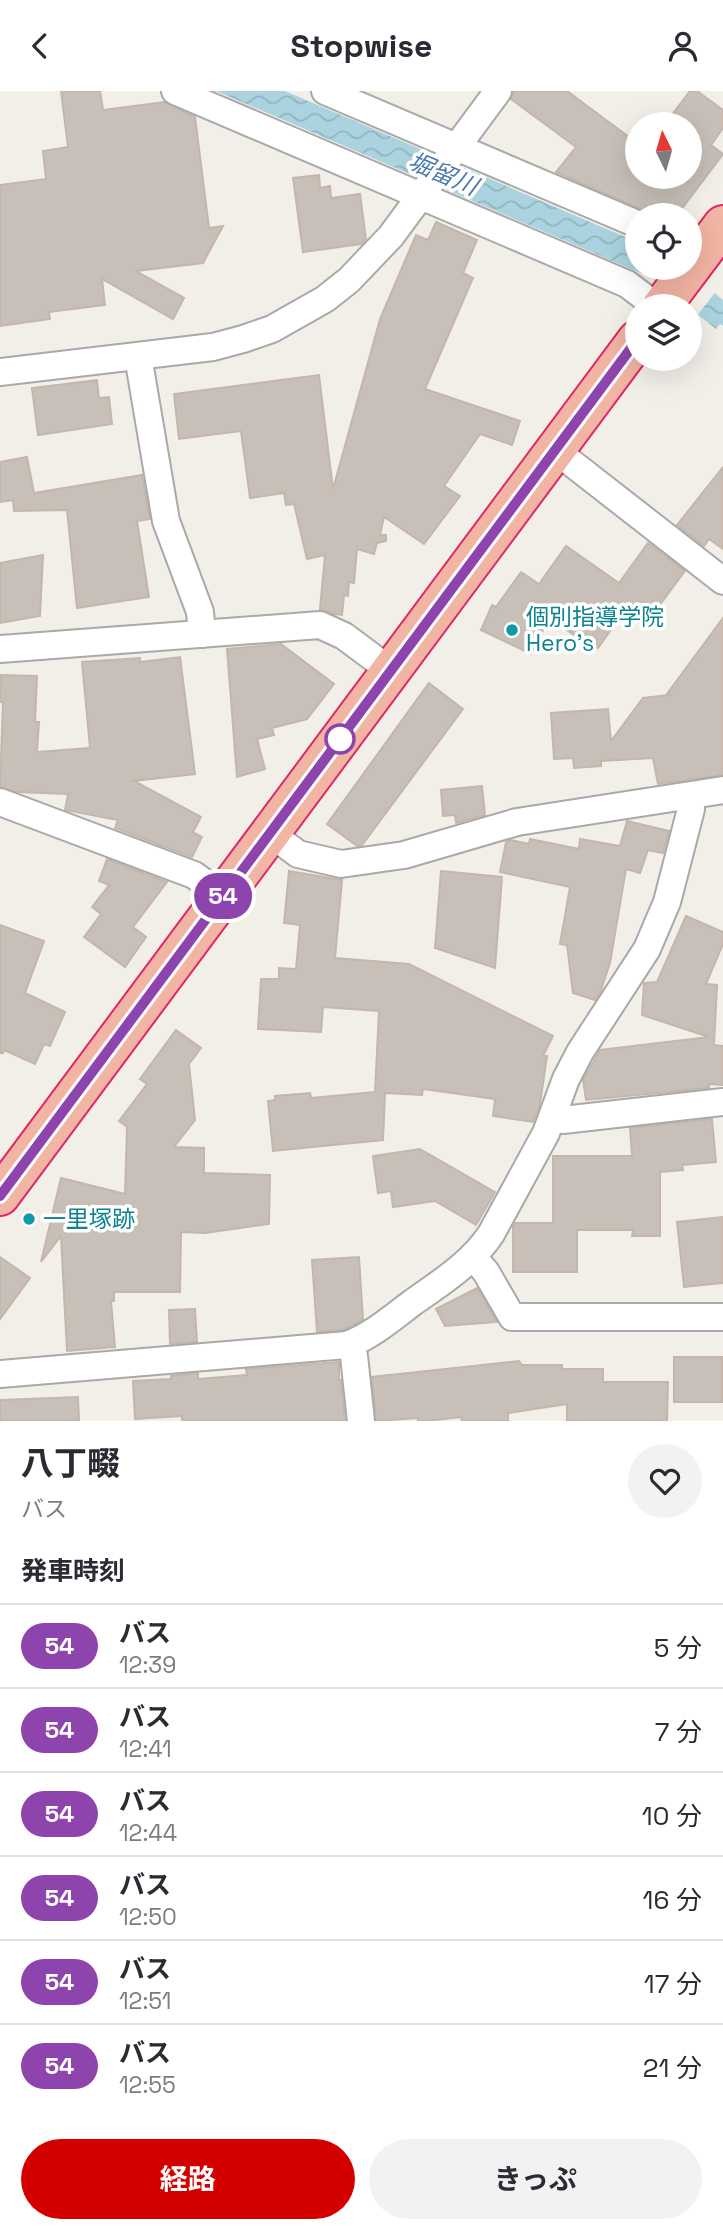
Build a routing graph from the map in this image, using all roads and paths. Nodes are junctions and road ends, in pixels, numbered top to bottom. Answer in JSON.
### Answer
{"nodes":[{"id":1,"x":175,"y":91,"type":"edge"},
{"id":2,"x":325,"y":91,"type":"edge"},
{"id":3,"x":498,"y":91,"type":"edge"},
{"id":4,"x":454,"y":151,"type":"junction"},
{"id":5,"x":423,"y":192,"type":"junction"},
{"id":6,"x":625,"y":219,"type":"edge"},
{"id":7,"x":723,"y":225,"type":"edge"},
{"id":8,"x":677,"y":282,"type":"edge"},
{"id":9,"x":138,"y":356,"type":"junction"},
{"id":10,"x":625,"y":356,"type":"edge"},
{"id":11,"x":0,"y":372,"type":"edge"},
{"id":12,"x":555,"y":450,"type":"junction"},
{"id":13,"x":723,"y":581,"type":"edge"},
{"id":14,"x":202,"y":634,"type":"junction"},
{"id":15,"x":0,"y":649,"type":"edge"},
{"id":16,"x":391,"y":671,"type":"junction"},
{"id":17,"x":723,"y":790,"type":"edge"},
{"id":18,"x":689,"y":797,"type":"junction"},
{"id":19,"x":0,"y":802,"type":"edge"},
{"id":20,"x":270,"y":834,"type":"junction"},
{"id":21,"x":223,"y":896,"type":"junction"},
{"id":22,"x":723,"y":1102,"type":"edge"},
{"id":23,"x":553,"y":1116,"type":"junction"},
{"id":24,"x":7,"y":1174,"type":"edge"},
{"id":25,"x":473,"y":1257,"type":"junction"},
{"id":26,"x":723,"y":1317,"type":"edge"},
{"id":27,"x":350,"y":1344,"type":"junction"},
{"id":28,"x":0,"y":1374,"type":"edge"},
{"id":29,"x":361,"y":1421,"type":"edge"}],
"edges":[{"from":1,"to":5,"type":"street"},
{"from":2,"to":4,"type":"street"},
{"from":3,"to":4,"type":"street"},
{"from":4,"to":5,"type":"street"},
{"from":4,"to":6,"type":"street"},
{"from":5,"to":8,"type":"street"},
{"from":5,"to":9,"type":"street"},
{"from":7,"to":8,"type":"highway"},
{"from":9,"to":11,"type":"street"},
{"from":9,"to":14,"type":"street"},
{"from":10,"to":12,"type":"highway"},
{"from":12,"to":13,"type":"street"},
{"from":12,"to":16,"type":"highway"},
{"from":14,"to":15,"type":"street"},
{"from":14,"to":16,"type":"street"},
{"from":16,"to":20,"type":"highway"},
{"from":17,"to":18,"type":"street"},
{"from":18,"to":20,"type":"street"},
{"from":18,"to":23,"type":"street"},
{"from":19,"to":21,"type":"street"},
{"from":20,"to":21,"type":"highway"},
{"from":21,"to":24,"type":"highway"},
{"from":22,"to":23,"type":"street"},
{"from":23,"to":25,"type":"street"},
{"from":25,"to":26,"type":"street"},
{"from":25,"to":27,"type":"street"},
{"from":27,"to":28,"type":"street"},
{"from":27,"to":29,"type":"street"}]}
